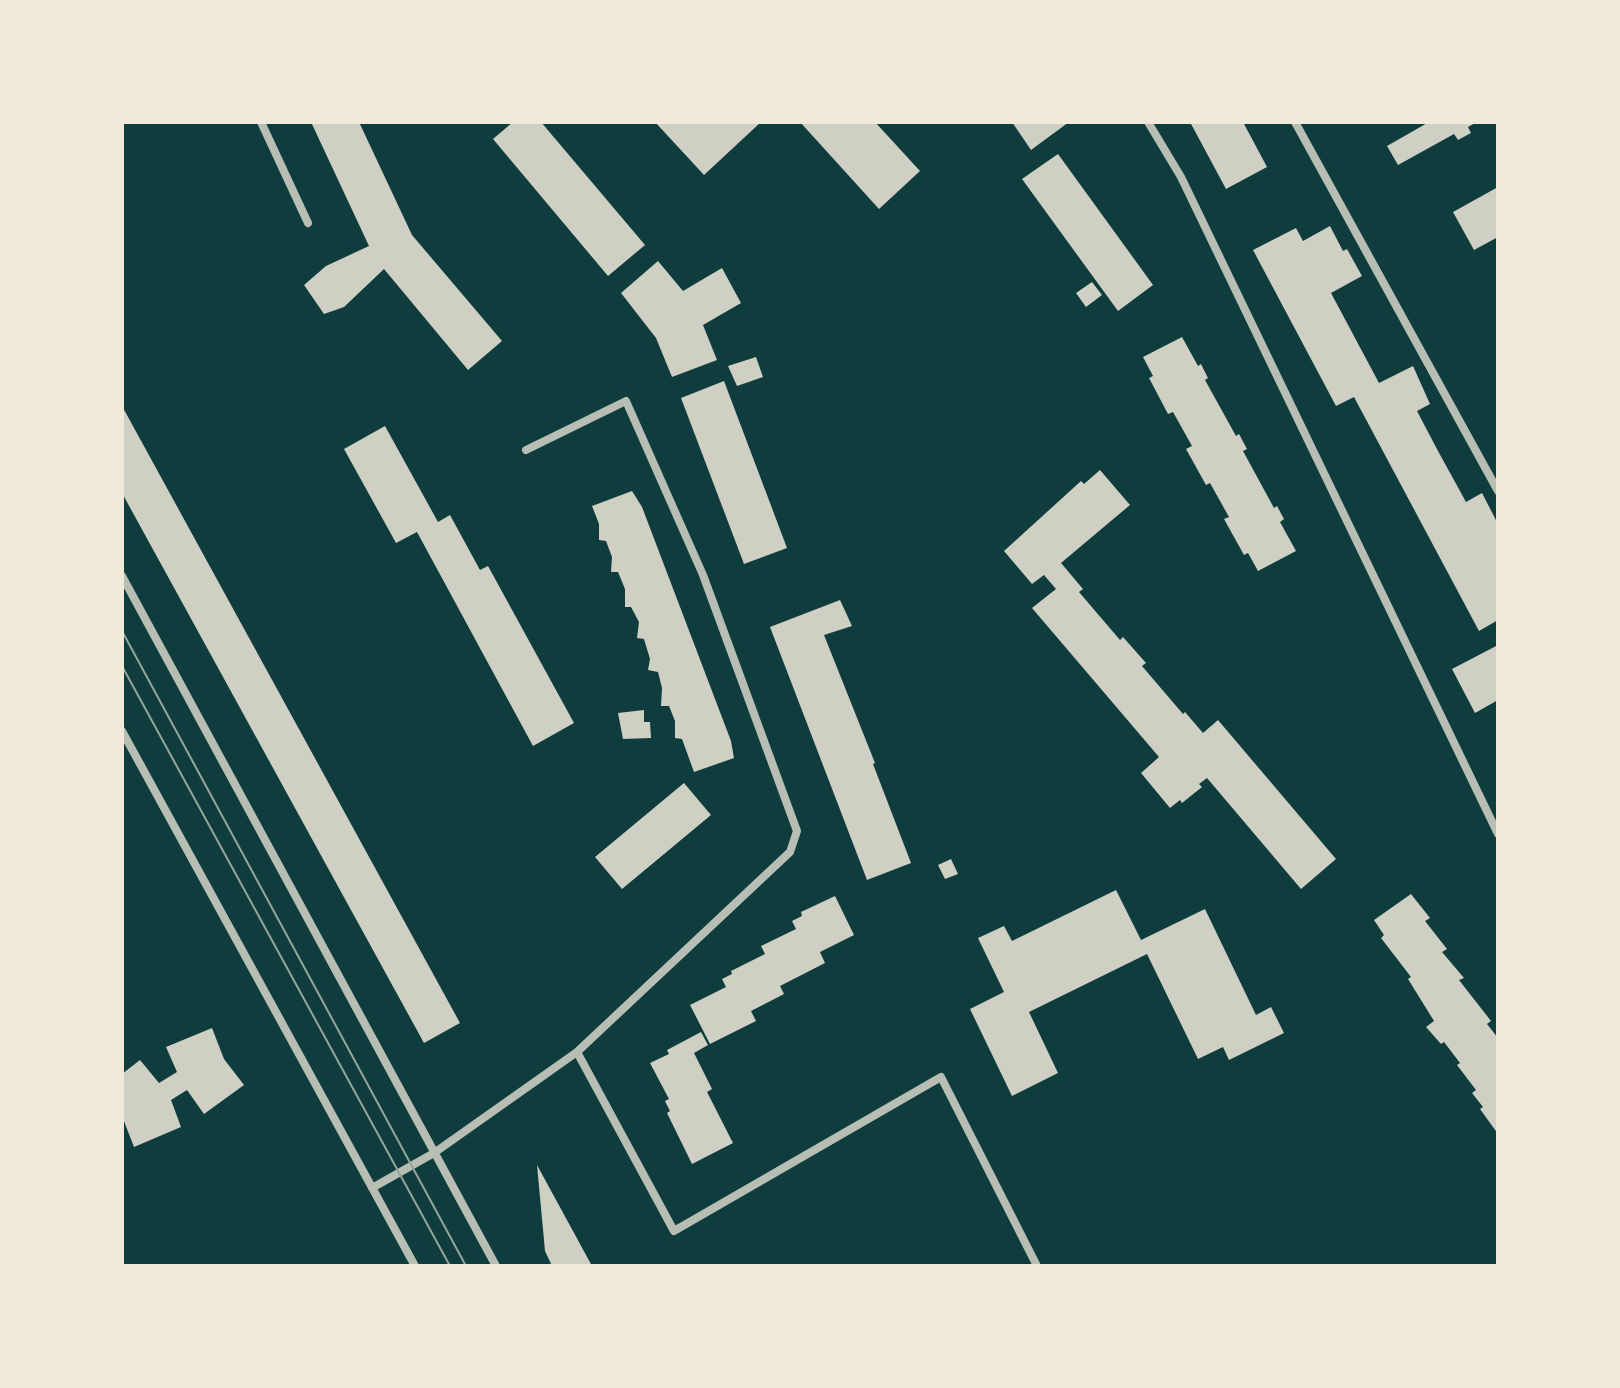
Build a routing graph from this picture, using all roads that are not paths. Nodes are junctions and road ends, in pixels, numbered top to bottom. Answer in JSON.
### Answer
{"nodes":[{"id":1,"x":261,"y":122,"type":"edge"},
{"id":2,"x":1148,"y":122,"type":"edge"},
{"id":3,"x":1295,"y":122,"type":"edge"},
{"id":4,"x":308,"y":223,"type":"dead end"},
{"id":5,"x":526,"y":450,"type":"dead end"},
{"id":6,"x":1498,"y":491,"type":"edge"},
{"id":7,"x":122,"y":576,"type":"edge"},
{"id":8,"x":122,"y":731,"type":"edge"},
{"id":9,"x":1498,"y":834,"type":"edge"},
{"id":10,"x":577,"y":1052,"type":"junction"},
{"id":11,"x":434,"y":1153,"type":"junction"},
{"id":12,"x":372,"y":1188,"type":"junction"},
{"id":13,"x":415,"y":1266,"type":"edge"},
{"id":14,"x":496,"y":1266,"type":"edge"},
{"id":15,"x":1037,"y":1266,"type":"edge"}],
"edges":[{"from":1,"to":4,"type":"street"},
{"from":2,"to":9,"type":"street"},
{"from":3,"to":6,"type":"street"},
{"from":5,"to":10,"type":"street"},
{"from":7,"to":11,"type":"street"},
{"from":8,"to":12,"type":"street"},
{"from":10,"to":11,"type":"street"},
{"from":10,"to":15,"type":"street"},
{"from":11,"to":12,"type":"street"},
{"from":11,"to":14,"type":"street"},
{"from":12,"to":13,"type":"street"}]}
